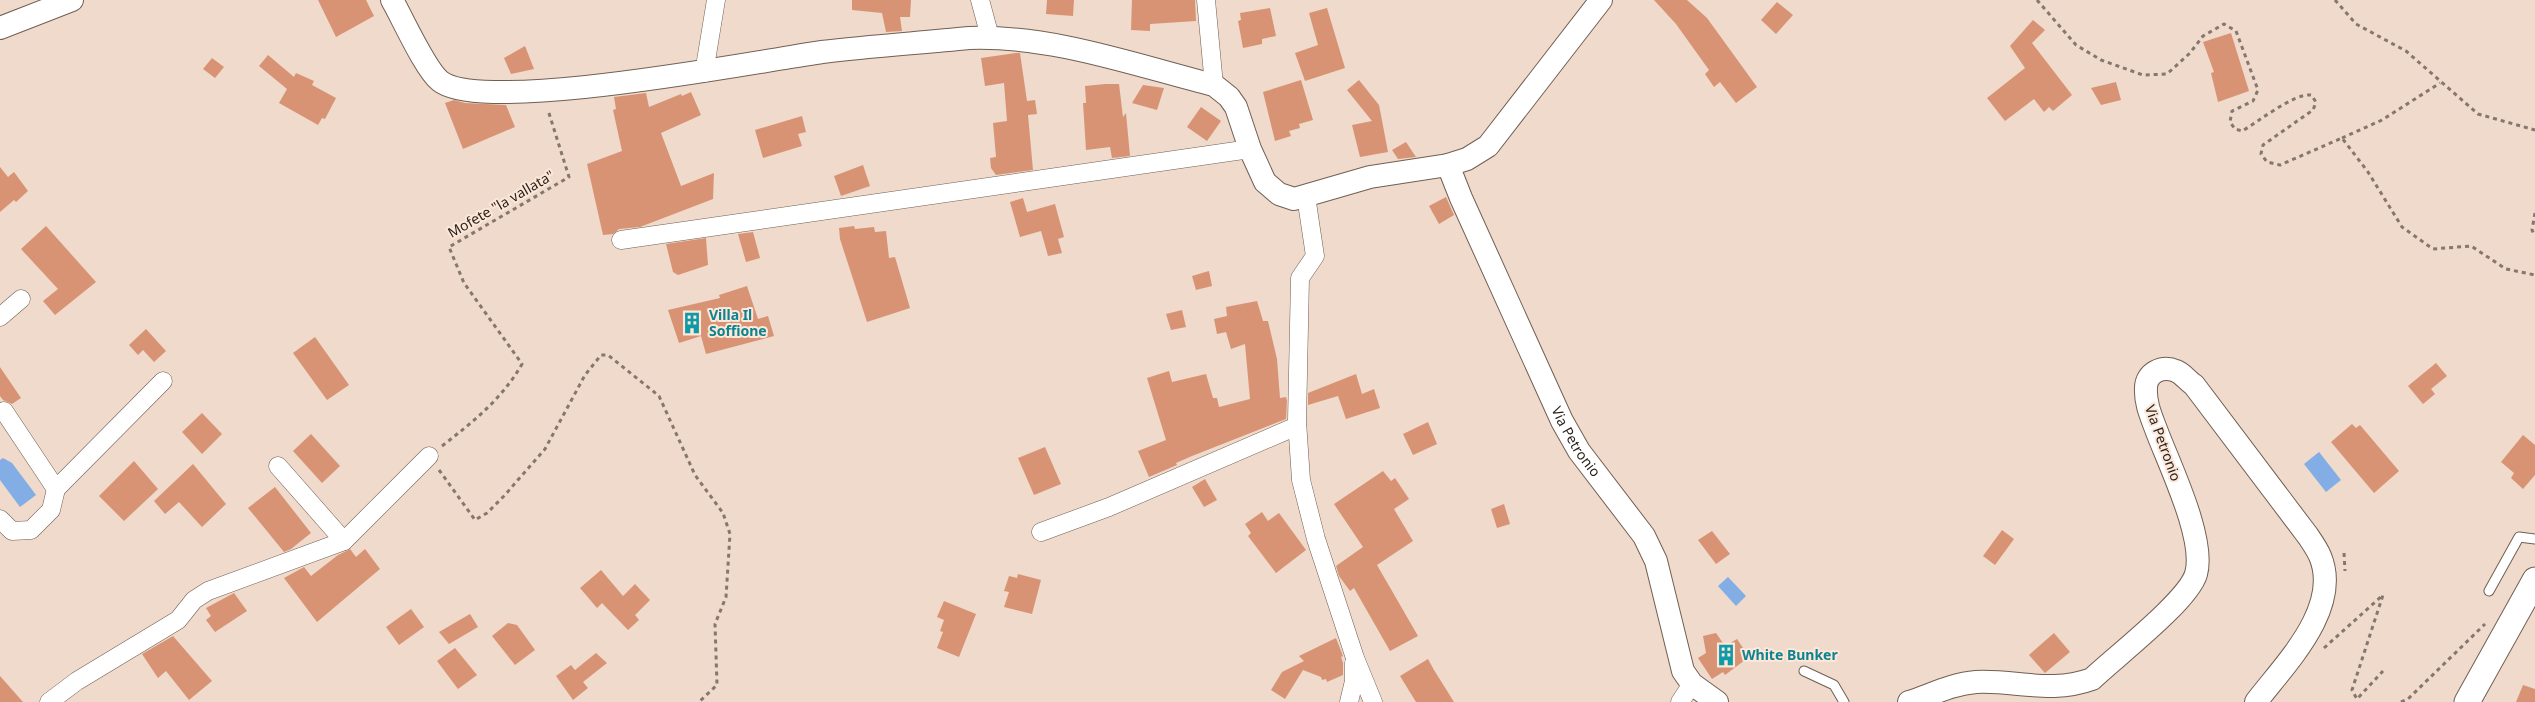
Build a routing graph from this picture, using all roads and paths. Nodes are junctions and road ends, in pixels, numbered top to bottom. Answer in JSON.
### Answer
{"nodes":[{"id":1,"x":72,"y":0,"type":"edge"},
{"id":2,"x":392,"y":0,"type":"edge"},
{"id":3,"x":716,"y":0,"type":"edge"},
{"id":4,"x":980,"y":0,"type":"edge"},
{"id":5,"x":1206,"y":0,"type":"edge"},
{"id":6,"x":1602,"y":0,"type":"edge"},
{"id":7,"x":2037,"y":0,"type":"edge"},
{"id":8,"x":2335,"y":0,"type":"edge"},
{"id":9,"x":0,"y":28,"type":"edge"},
{"id":10,"x":990,"y":37,"type":"junction"},
{"id":11,"x":704,"y":73,"type":"junction"},
{"id":12,"x":2440,"y":83,"type":"junction"},
{"id":13,"x":1214,"y":85,"type":"junction"},
{"id":14,"x":542,"y":90,"type":"junction"},
{"id":15,"x":2535,"y":130,"type":"edge"},
{"id":16,"x":2342,"y":138,"type":"junction"},
{"id":17,"x":1250,"y":148,"type":"junction"},
{"id":18,"x":1448,"y":165,"type":"junction"},
{"id":19,"x":1306,"y":196,"type":"junction"},
{"id":20,"x":2535,"y":213,"type":"edge"},
{"id":21,"x":2535,"y":236,"type":"edge"},
{"id":22,"x":621,"y":240,"type":"dead end"},
{"id":23,"x":2535,"y":275,"type":"edge"},
{"id":24,"x":21,"y":300,"type":"dead end"},
{"id":25,"x":0,"y":317,"type":"edge"},
{"id":26,"x":163,"y":381,"type":"dead end"},
{"id":27,"x":4,"y":411,"type":"dead end"},
{"id":28,"x":1298,"y":426,"type":"junction"},
{"id":29,"x":429,"y":456,"type":"junction"},
{"id":30,"x":278,"y":466,"type":"dead end"},
{"id":31,"x":56,"y":489,"type":"junction"},
{"id":32,"x":0,"y":519,"type":"edge"},
{"id":33,"x":1042,"y":532,"type":"dead end"},
{"id":34,"x":2535,"y":539,"type":"edge"},
{"id":35,"x":344,"y":541,"type":"junction"},
{"id":36,"x":2535,"y":580,"type":"edge"},
{"id":37,"x":2489,"y":591,"type":"dead end"},
{"id":38,"x":2486,"y":622,"type":"dead end"},
{"id":39,"x":2323,"y":648,"type":"dead end"},
{"id":40,"x":1355,"y":658,"type":"junction"},
{"id":41,"x":1804,"y":671,"type":"dead end"},
{"id":42,"x":2383,"y":671,"type":"dead end"},
{"id":43,"x":1686,"y":693,"type":"edge"},
{"id":44,"x":49,"y":702,"type":"edge"},
{"id":45,"x":699,"y":702,"type":"edge"},
{"id":46,"x":1349,"y":702,"type":"edge"},
{"id":47,"x":1373,"y":702,"type":"edge"},
{"id":48,"x":1717,"y":702,"type":"edge"},
{"id":49,"x":1844,"y":702,"type":"edge"},
{"id":50,"x":1909,"y":702,"type":"edge"},
{"id":51,"x":2256,"y":702,"type":"edge"},
{"id":52,"x":2401,"y":702,"type":"edge"},
{"id":53,"x":2467,"y":702,"type":"edge"}],
"edges":[{"from":1,"to":9,"type":"street"},
{"from":2,"to":14,"type":"street"},
{"from":3,"to":11,"type":"street"},
{"from":4,"to":10,"type":"street"},
{"from":5,"to":13,"type":"street"},
{"from":6,"to":18,"type":"street"},
{"from":7,"to":16,"type":"path"},
{"from":8,"to":12,"type":"path"},
{"from":10,"to":11,"type":"street"},
{"from":10,"to":13,"type":"street"},
{"from":11,"to":14,"type":"street"},
{"from":12,"to":15,"type":"path"},
{"from":12,"to":16,"type":"path"},
{"from":13,"to":17,"type":"street"},
{"from":14,"to":29,"type":"path","name":"Mofete \"la vallata\""},
{"from":16,"to":23,"type":"path"},
{"from":17,"to":19,"type":"street"},
{"from":17,"to":22,"type":"street"},
{"from":18,"to":19,"type":"street"},
{"from":18,"to":43,"type":"street","name":"Via Petronio"},
{"from":19,"to":28,"type":"street"},
{"from":20,"to":21,"type":"path"},
{"from":24,"to":25,"type":"street"},
{"from":26,"to":31,"type":"street"},
{"from":27,"to":31,"type":"street"},
{"from":28,"to":33,"type":"street"},
{"from":28,"to":40,"type":"street"},
{"from":29,"to":35,"type":"street"},
{"from":29,"to":45,"type":"path"},
{"from":30,"to":35,"type":"street"},
{"from":31,"to":32,"type":"street"},
{"from":34,"to":37,"type":"lane"},
{"from":35,"to":44,"type":"street"},
{"from":36,"to":53,"type":"main road"},
{"from":38,"to":52,"type":"path"},
{"from":39,"to":42,"type":"path"},
{"from":40,"to":46,"type":"street"},
{"from":40,"to":47,"type":"street"},
{"from":41,"to":49,"type":"lane"},
{"from":43,"to":48,"type":"street","name":"Via Petronio"},
{"from":50,"to":51,"type":"street","name":"Via Petronio"}]}
